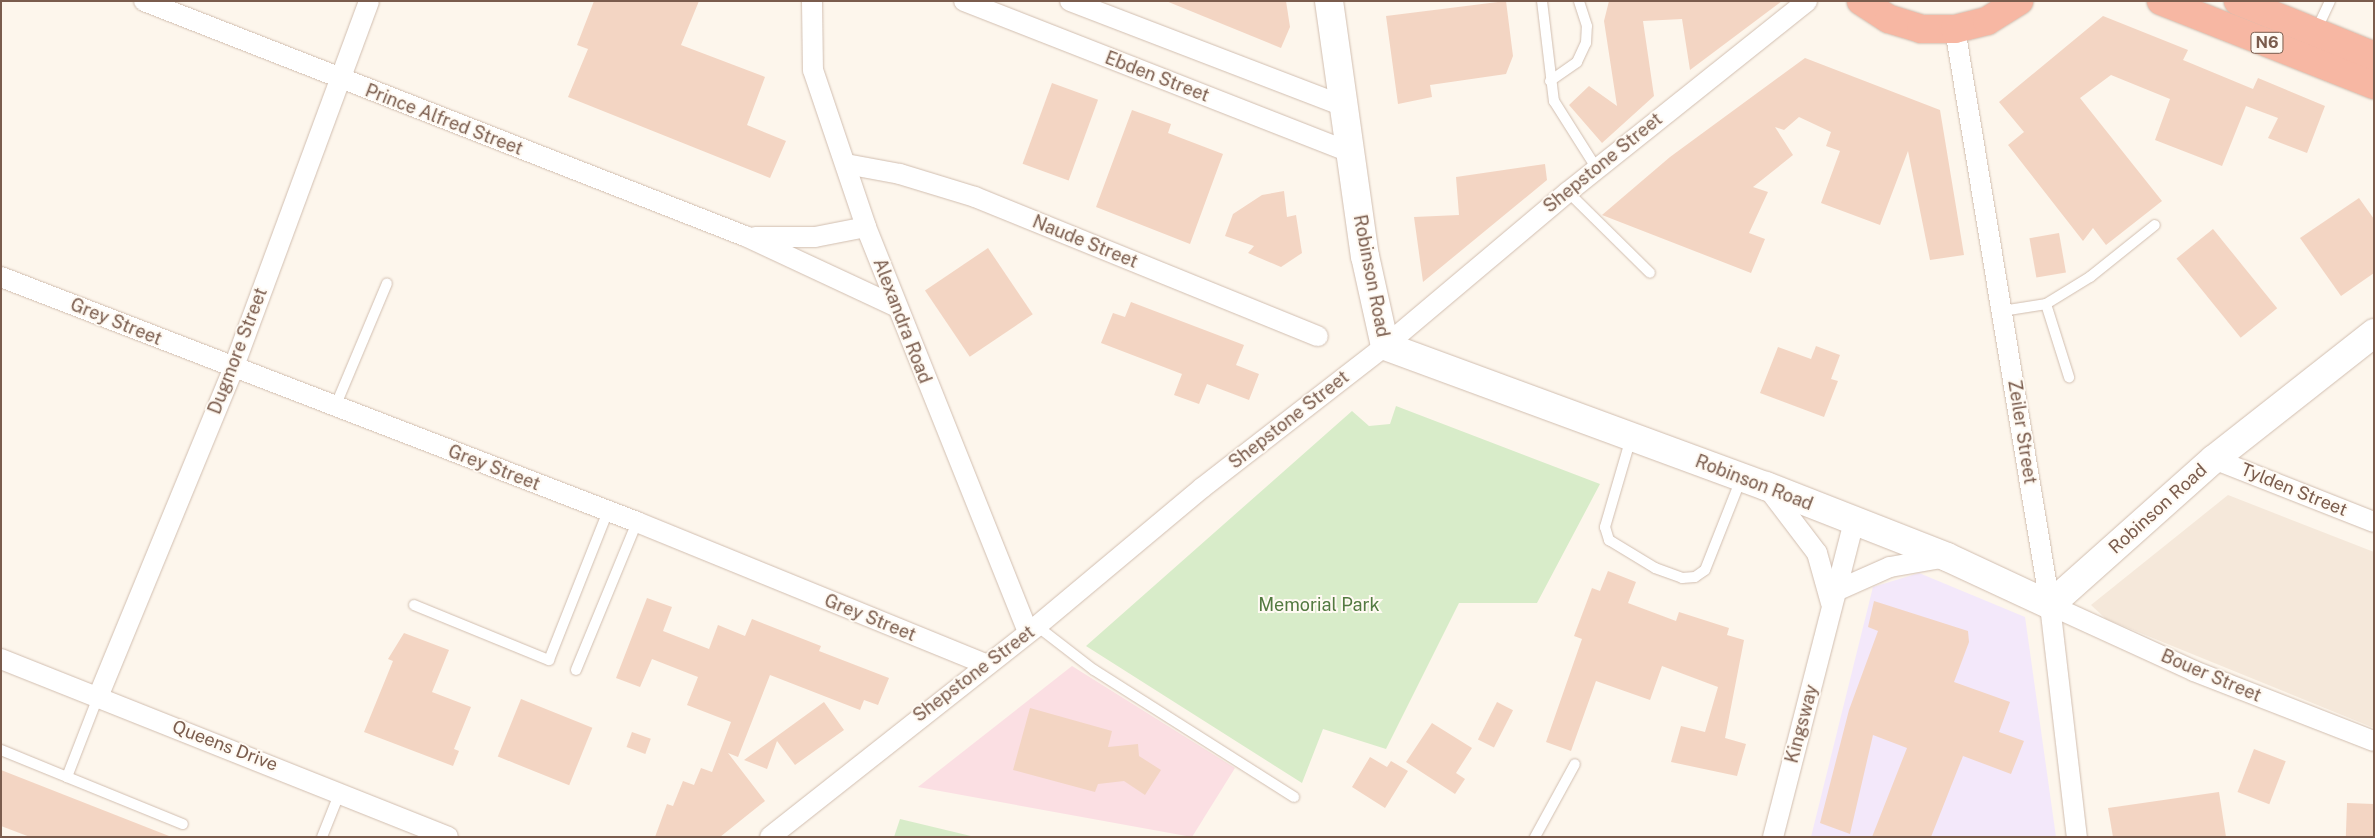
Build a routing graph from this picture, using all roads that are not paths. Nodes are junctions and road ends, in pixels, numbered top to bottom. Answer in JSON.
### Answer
{"nodes":[{"id":1,"x":144,"y":1,"type":"edge"},
{"id":2,"x":369,"y":1,"type":"edge"},
{"id":3,"x":812,"y":1,"type":"edge"},
{"id":4,"x":964,"y":1,"type":"edge"},
{"id":5,"x":1070,"y":1,"type":"edge"},
{"id":6,"x":1329,"y":1,"type":"edge"},
{"id":7,"x":1542,"y":1,"type":"edge"},
{"id":8,"x":1579,"y":1,"type":"edge"},
{"id":9,"x":1807,"y":1,"type":"edge"},
{"id":10,"x":1861,"y":1,"type":"edge"},
{"id":11,"x":2019,"y":1,"type":"edge"},
{"id":12,"x":2161,"y":1,"type":"edge"},
{"id":13,"x":2238,"y":1,"type":"edge"},
{"id":14,"x":2330,"y":1,"type":"edge"},
{"id":15,"x":1790,"y":8,"type":"edge"},
{"id":16,"x":1955,"y":30,"type":"junction"},
{"id":17,"x":2315,"y":32,"type":"junction"},
{"id":18,"x":2374,"y":56,"type":"edge"},
{"id":19,"x":338,"y":79,"type":"junction"},
{"id":20,"x":1550,"y":81,"type":"junction"},
{"id":21,"x":2374,"y":85,"type":"edge"},
{"id":22,"x":1343,"y":106,"type":"junction"},
{"id":23,"x":1350,"y":152,"type":"junction"},
{"id":24,"x":846,"y":164,"type":"junction"},
{"id":25,"x":1597,"y":168,"type":"junction"},
{"id":26,"x":1568,"y":192,"type":"junction"},
{"id":27,"x":2155,"y":225,"type":"dead end"},
{"id":28,"x":866,"y":227,"type":"junction"},
{"id":29,"x":745,"y":236,"type":"junction"},
{"id":30,"x":1650,"y":273,"type":"dead end"},
{"id":31,"x":1,"y":277,"type":"edge"},
{"id":32,"x":387,"y":282,"type":"dead end"},
{"id":33,"x":2046,"y":304,"type":"junction"},
{"id":34,"x":895,"y":306,"type":"junction"},
{"id":35,"x":2002,"y":311,"type":"junction"},
{"id":36,"x":2374,"y":333,"type":"edge"},
{"id":37,"x":1318,"y":336,"type":"dead end"},
{"id":38,"x":1385,"y":346,"type":"junction"},
{"id":39,"x":233,"y":369,"type":"junction"},
{"id":40,"x":2069,"y":377,"type":"dead end"},
{"id":41,"x":335,"y":407,"type":"junction"},
{"id":42,"x":1631,"y":437,"type":"junction"},
{"id":43,"x":2214,"y":459,"type":"junction"},
{"id":44,"x":1754,"y":482,"type":"junction"},
{"id":45,"x":608,"y":511,"type":"junction"},
{"id":46,"x":1854,"y":521,"type":"junction"},
{"id":47,"x":637,"y":522,"type":"junction"},
{"id":48,"x":2374,"y":522,"type":"edge"},
{"id":49,"x":1947,"y":557,"type":"junction"},
{"id":50,"x":1838,"y":590,"type":"junction"},
{"id":51,"x":414,"y":605,"type":"dead end"},
{"id":52,"x":2050,"y":605,"type":"junction"},
{"id":53,"x":1832,"y":612,"type":"junction"},
{"id":54,"x":1032,"y":629,"type":"junction"},
{"id":55,"x":1,"y":659,"type":"edge"},
{"id":56,"x":985,"y":664,"type":"junction"},
{"id":57,"x":576,"y":670,"type":"dead end"},
{"id":58,"x":98,"y":697,"type":"junction"},
{"id":59,"x":2374,"y":741,"type":"edge"},
{"id":60,"x":1,"y":750,"type":"edge"},
{"id":61,"x":1575,"y":764,"type":"dead end"},
{"id":62,"x":67,"y":777,"type":"junction"},
{"id":63,"x":340,"y":792,"type":"junction"},
{"id":64,"x":1294,"y":797,"type":"dead end"},
{"id":65,"x":183,"y":824,"type":"dead end"},
{"id":66,"x":322,"y":837,"type":"edge"},
{"id":67,"x":448,"y":837,"type":"edge"},
{"id":68,"x":770,"y":837,"type":"edge"},
{"id":69,"x":1535,"y":837,"type":"edge"},
{"id":70,"x":1772,"y":837,"type":"edge"},
{"id":71,"x":2077,"y":837,"type":"edge"}],
"edges":[{"from":1,"to":19,"type":"street","name":"Prince Alfred Street"},
{"from":2,"to":19,"type":"street","name":"Dugmore Street"},
{"from":3,"to":24,"type":"street","name":"Alexandra Road"},
{"from":4,"to":23,"type":"street","name":"Ebden Street"},
{"from":5,"to":22,"type":"street"},
{"from":6,"to":22,"type":"street","name":"Robinson Road"},
{"from":7,"to":20,"type":"lane"},
{"from":8,"to":20,"type":"lane"},
{"from":9,"to":15,"type":"street","name":"Shepstone Street"},
{"from":10,"to":16,"type":"highway"},
{"from":11,"to":16,"type":"highway"},
{"from":12,"to":21,"type":"highway","number":"N6"},
{"from":13,"to":17,"type":"highway","number":"N6"},
{"from":14,"to":17,"type":"lane"},
{"from":15,"to":25,"type":"street","name":"Shepstone Street"},
{"from":16,"to":35,"type":"street","name":"Zeiler Street"},
{"from":17,"to":18,"type":"highway","number":"N6"},
{"from":19,"to":29,"type":"street","name":"Prince Alfred Street"},
{"from":19,"to":39,"type":"street","name":"Dugmore Street"},
{"from":20,"to":25,"type":"lane"},
{"from":22,"to":23,"type":"street","name":"Robinson Road"},
{"from":23,"to":38,"type":"street","name":"Robinson Road"},
{"from":24,"to":28,"type":"street","name":"Alexandra Road"},
{"from":24,"to":37,"type":"street","name":"Naude Street"},
{"from":25,"to":26,"type":"street","name":"Shepstone Street"},
{"from":26,"to":30,"type":"lane"},
{"from":26,"to":38,"type":"street","name":"Shepstone Street"},
{"from":27,"to":33,"type":"lane"},
{"from":28,"to":29,"type":"street","name":"Prince Alfred Street"},
{"from":28,"to":34,"type":"street","name":"Alexandra Road"},
{"from":29,"to":34,"type":"street","name":"Prince Alfred Street"},
{"from":31,"to":39,"type":"street","name":"Grey Street"},
{"from":32,"to":41,"type":"lane"},
{"from":33,"to":35,"type":"lane"},
{"from":33,"to":40,"type":"lane"},
{"from":34,"to":54,"type":"street","name":"Alexandra Road"},
{"from":35,"to":52,"type":"street","name":"Zeiler Street"},
{"from":36,"to":43,"type":"street","name":"Robinson Road"},
{"from":38,"to":42,"type":"street","name":"Robinson Road"},
{"from":38,"to":54,"type":"street","name":"Shepstone Street"},
{"from":39,"to":41,"type":"street","name":"Grey Street"},
{"from":39,"to":58,"type":"street","name":"Dugmore Street"},
{"from":41,"to":45,"type":"street","name":"Grey Street"},
{"from":42,"to":44,"type":"street","name":"Robinson Road"},
{"from":42,"to":44,"type":"lane"},
{"from":43,"to":48,"type":"street","name":"Tylden Street"},
{"from":43,"to":52,"type":"street","name":"Robinson Road"},
{"from":44,"to":46,"type":"street","name":"Robinson Road"},
{"from":44,"to":53,"type":"street","name":"Kingsway"},
{"from":45,"to":47,"type":"street","name":"Grey Street"},
{"from":45,"to":51,"type":"lane"},
{"from":46,"to":49,"type":"street","name":"Robinson Road"},
{"from":46,"to":50,"type":"street","name":"Kingsway"},
{"from":47,"to":56,"type":"street","name":"Grey Street"},
{"from":47,"to":57,"type":"lane"},
{"from":49,"to":50,"type":"street"},
{"from":49,"to":52,"type":"street","name":"Robinson Road"},
{"from":50,"to":53,"type":"street","name":"Kingsway"},
{"from":52,"to":59,"type":"street","name":"Bouer Street"},
{"from":52,"to":71,"type":"street","name":"Zeiler Street"},
{"from":53,"to":70,"type":"street","name":"Kingsway"},
{"from":54,"to":56,"type":"street","name":"Shepstone Street"},
{"from":54,"to":64,"type":"lane"},
{"from":55,"to":58,"type":"street","name":"Queens Drive"},
{"from":56,"to":68,"type":"street","name":"Shepstone Street"},
{"from":58,"to":62,"type":"lane"},
{"from":58,"to":63,"type":"street","name":"Queens Drive"},
{"from":60,"to":62,"type":"lane"},
{"from":61,"to":69,"type":"lane"},
{"from":62,"to":65,"type":"lane"},
{"from":63,"to":66,"type":"lane"},
{"from":63,"to":67,"type":"street","name":"Queens Drive"}]}
